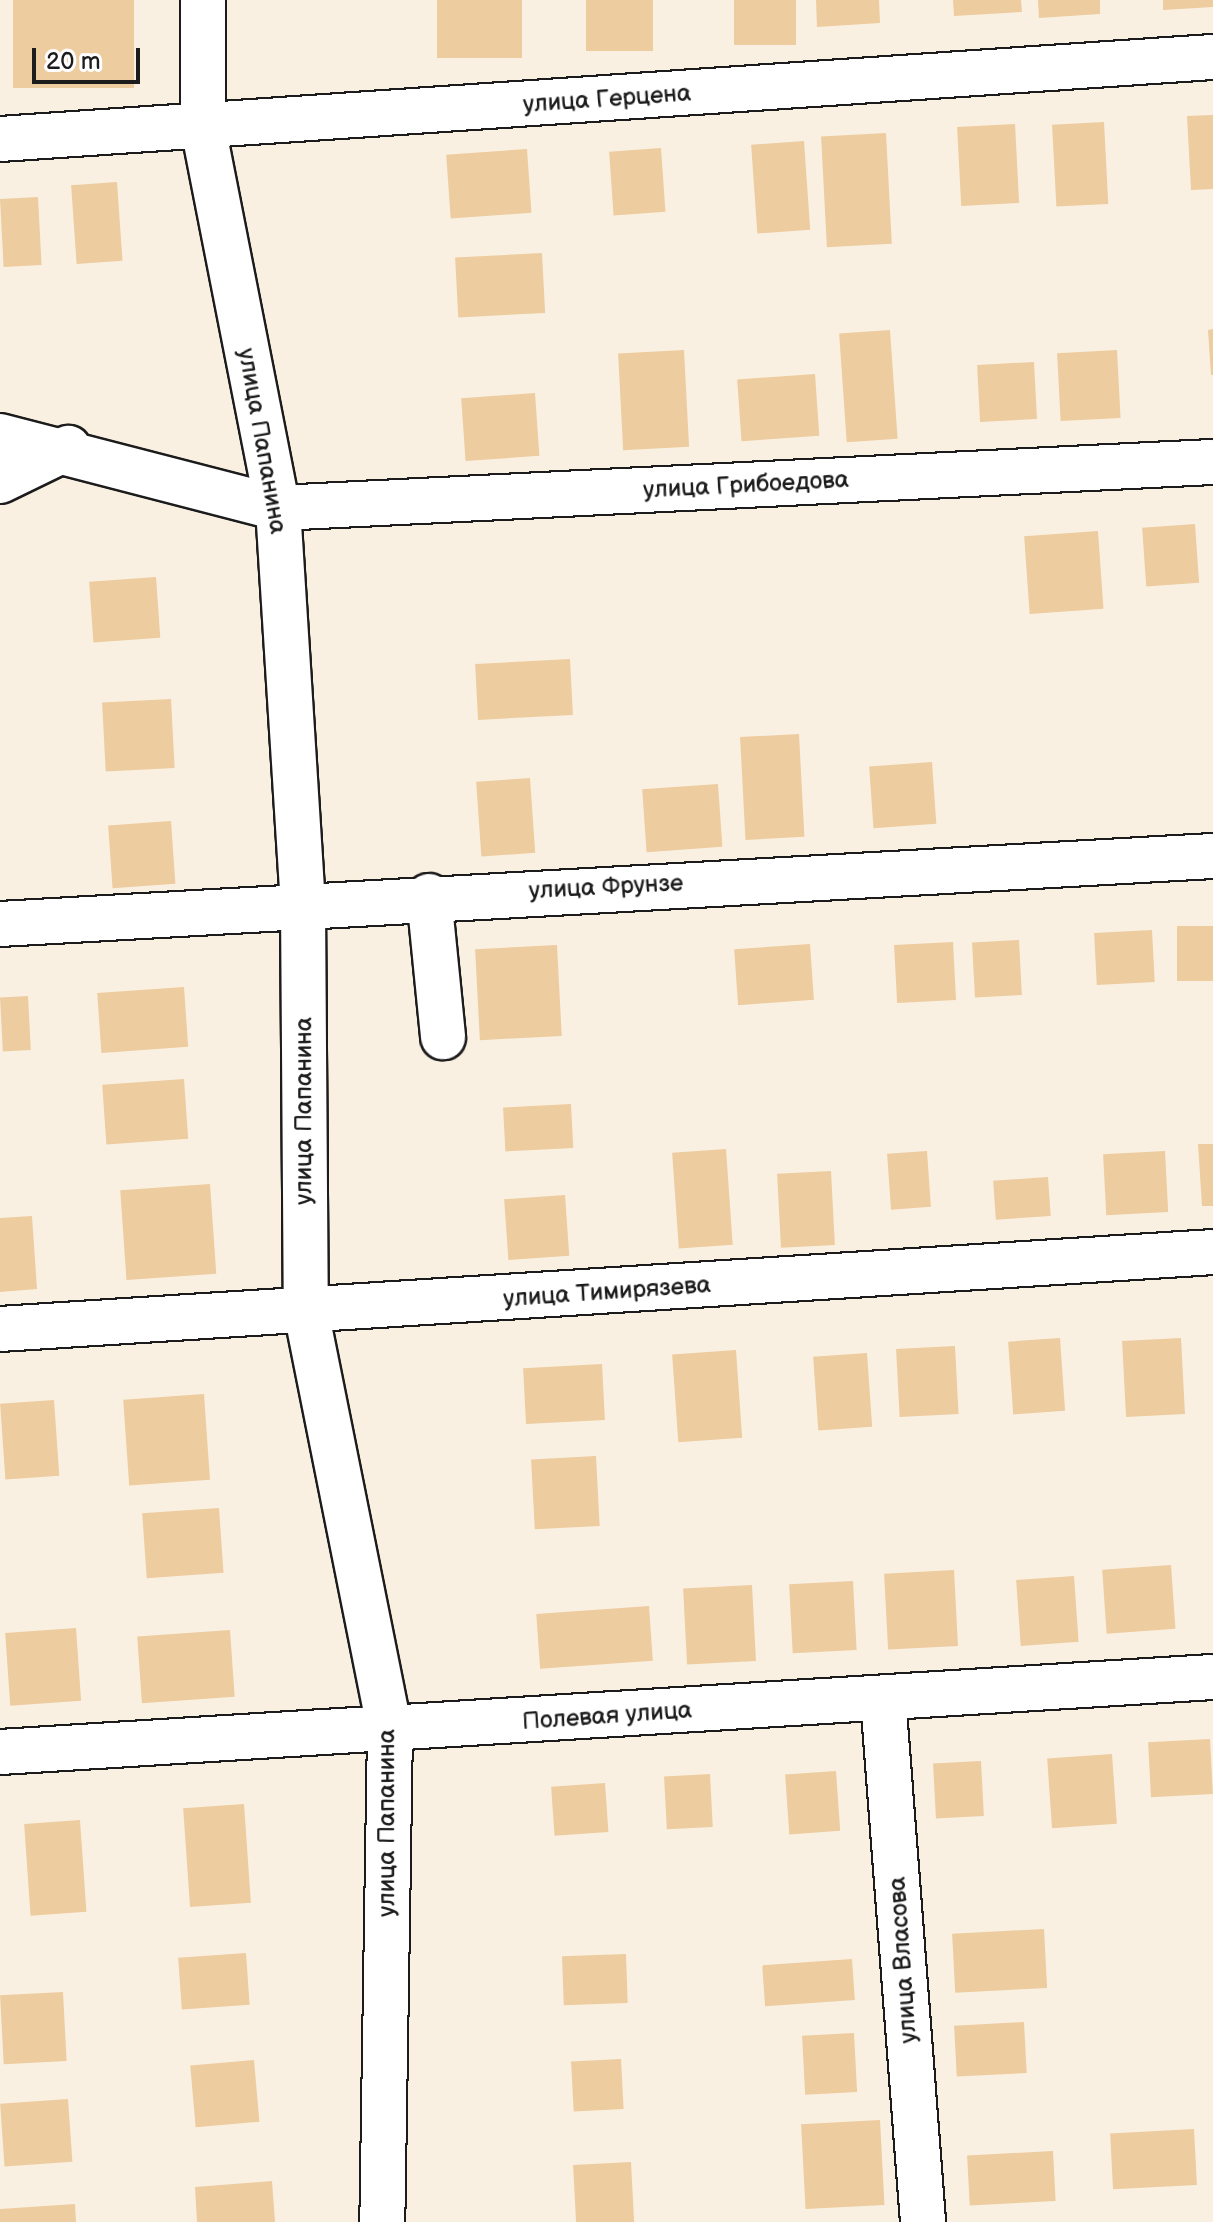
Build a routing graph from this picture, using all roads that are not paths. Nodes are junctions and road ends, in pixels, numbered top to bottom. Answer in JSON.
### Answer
{"nodes":[{"id":1,"x":203,"y":0,"type":"edge"},
{"id":2,"x":1213,"y":57,"type":"edge"},
{"id":3,"x":203,"y":127,"type":"junction"},
{"id":4,"x":0,"y":139,"type":"edge"},
{"id":5,"x":0,"y":436,"type":"edge"},
{"id":6,"x":68,"y":448,"type":"junction"},
{"id":7,"x":1213,"y":462,"type":"edge"},
{"id":8,"x":0,"y":481,"type":"edge"},
{"id":9,"x":278,"y":508,"type":"junction"},
{"id":10,"x":1213,"y":856,"type":"edge"},
{"id":11,"x":429,"y":896,"type":"junction"},
{"id":12,"x":303,"y":905,"type":"junction"},
{"id":13,"x":0,"y":924,"type":"edge"},
{"id":14,"x":443,"y":1037,"type":"dead end"},
{"id":15,"x":1213,"y":1252,"type":"edge"},
{"id":16,"x":306,"y":1311,"type":"junction"},
{"id":17,"x":0,"y":1329,"type":"edge"},
{"id":18,"x":1213,"y":1677,"type":"edge"},
{"id":19,"x":883,"y":1698,"type":"junction"},
{"id":20,"x":390,"y":1730,"type":"junction"},
{"id":21,"x":0,"y":1752,"type":"edge"},
{"id":22,"x":382,"y":2222,"type":"edge"},
{"id":23,"x":923,"y":2222,"type":"edge"}],
"edges":[{"from":1,"to":3,"type":"street","name":"улица Папанина"},
{"from":2,"to":3,"type":"street","name":"улица Герцена"},
{"from":3,"to":4,"type":"street","name":"улица Герцена"},
{"from":3,"to":9,"type":"street","name":"улица Папанина"},
{"from":5,"to":6,"type":"street","name":"улица Грибоедова"},
{"from":6,"to":8,"type":"street"},
{"from":6,"to":9,"type":"street","name":"улица Грибоедова"},
{"from":7,"to":9,"type":"street","name":"улица Грибоедова"},
{"from":9,"to":12,"type":"street","name":"улица Папанина"},
{"from":10,"to":11,"type":"street","name":"улица Фрунзе"},
{"from":11,"to":12,"type":"street","name":"улица Фрунзе"},
{"from":11,"to":14,"type":"street"},
{"from":12,"to":13,"type":"street","name":"улица Фрунзе"},
{"from":12,"to":16,"type":"street","name":"улица Папанина"},
{"from":15,"to":16,"type":"street","name":"улица Тимирязева"},
{"from":16,"to":17,"type":"street","name":"улица Тимирязева"},
{"from":16,"to":20,"type":"street","name":"улица Папанина"},
{"from":18,"to":19,"type":"street","name":"Полевая улица"},
{"from":19,"to":20,"type":"street","name":"Полевая улица"},
{"from":19,"to":23,"type":"street","name":"улица Власова"},
{"from":20,"to":21,"type":"street","name":"Полевая улица"},
{"from":20,"to":22,"type":"street","name":"улица Папанина"}]}
